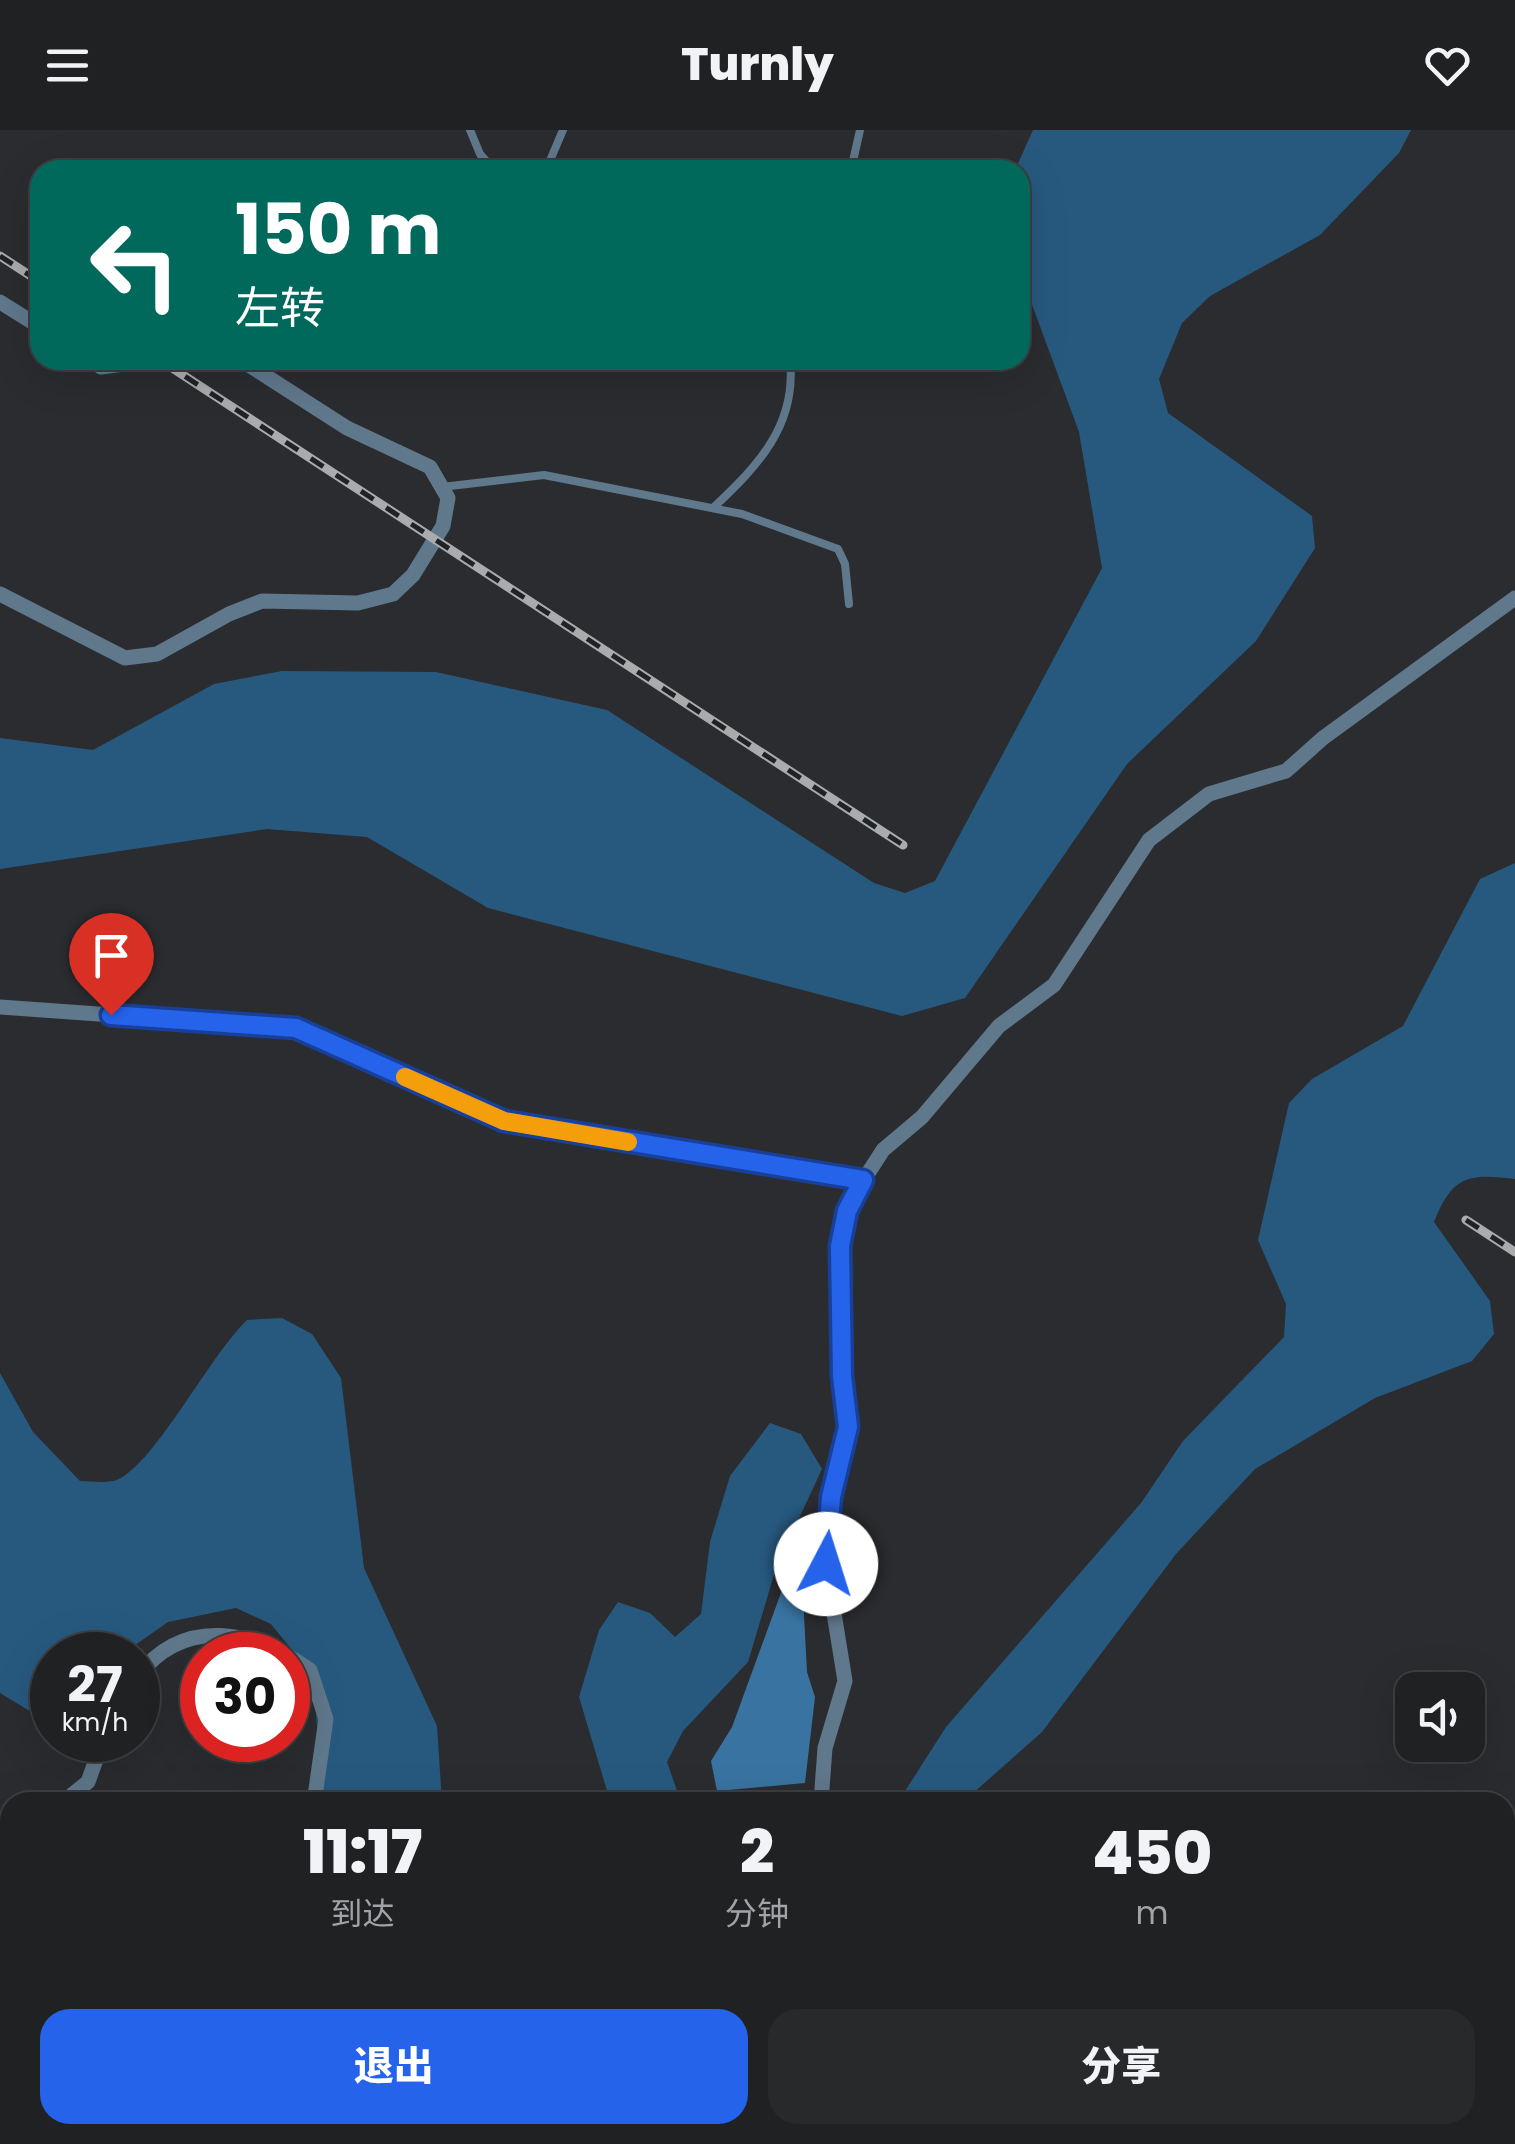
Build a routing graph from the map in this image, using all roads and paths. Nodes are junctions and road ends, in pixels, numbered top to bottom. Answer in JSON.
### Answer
{"nodes":[{"id":1,"x":470,"y":130,"type":"edge"},
{"id":2,"x":563,"y":130,"type":"edge"},
{"id":3,"x":860,"y":130,"type":"edge"},
{"id":4,"x":485,"y":160,"type":"edge"},
{"id":5,"x":550,"y":160,"type":"edge"},
{"id":6,"x":853,"y":160,"type":"edge"},
{"id":7,"x":0,"y":302,"type":"edge"},
{"id":8,"x":30,"y":321,"type":"edge"},
{"id":9,"x":257,"y":370,"type":"edge"},
{"id":10,"x":791,"y":370,"type":"edge"},
{"id":11,"x":442,"y":487,"type":"junction"},
{"id":12,"x":712,"y":508,"type":"junction"},
{"id":13,"x":0,"y":594,"type":"edge"},
{"id":14,"x":1515,"y":598,"type":"edge"},
{"id":15,"x":849,"y":604,"type":"dead end"},
{"id":16,"x":0,"y":1007,"type":"edge"},
{"id":17,"x":863,"y":1180,"type":"junction"},
{"id":18,"x":160,"y":1652,"type":"edge"},
{"id":19,"x":95,"y":1762,"type":"edge"},
{"id":20,"x":76,"y":1792,"type":"edge"},
{"id":21,"x":316,"y":1792,"type":"edge"},
{"id":22,"x":822,"y":1792,"type":"edge"}],
"edges":[{"from":1,"to":4,"type":"lane"},
{"from":2,"to":5,"type":"lane"},
{"from":3,"to":6,"type":"lane"},
{"from":7,"to":8,"type":"street"},
{"from":9,"to":11,"type":"street"},
{"from":10,"to":12,"type":"lane"},
{"from":11,"to":12,"type":"lane"},
{"from":11,"to":13,"type":"street"},
{"from":12,"to":15,"type":"lane"},
{"from":14,"to":17,"type":"street"},
{"from":16,"to":17,"type":"street"},
{"from":17,"to":22,"type":"street"},
{"from":18,"to":21,"type":"street"},
{"from":19,"to":20,"type":"street"}]}
